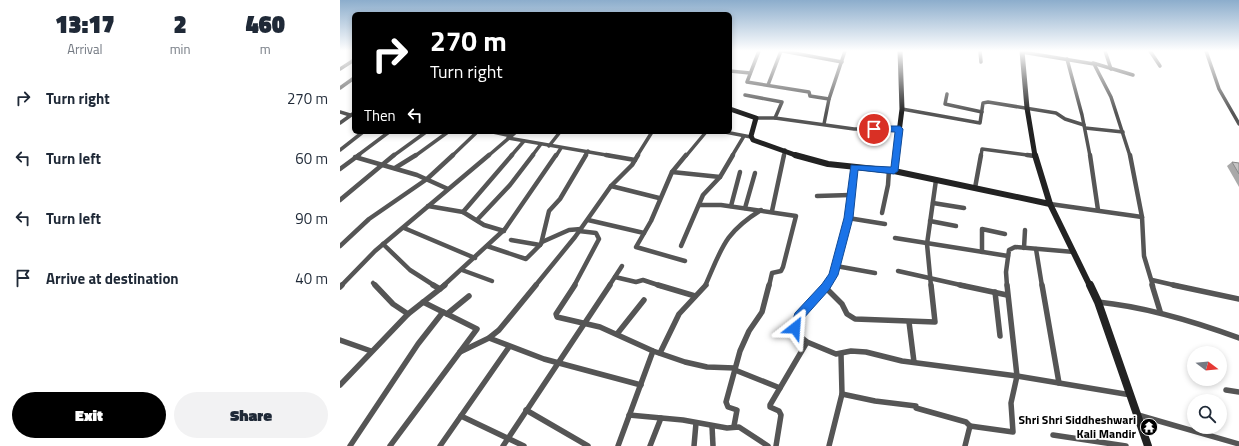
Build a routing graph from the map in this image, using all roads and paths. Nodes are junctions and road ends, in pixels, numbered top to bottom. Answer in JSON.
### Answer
{"nodes":[{"id":1,"x":738,"y":72,"type":"edge"},
{"id":2,"x":773,"y":72,"type":"edge"},
{"id":3,"x":838,"y":72,"type":"edge"},
{"id":4,"x":901,"y":72,"type":"edge"},
{"id":5,"x":1024,"y":72,"type":"edge"},
{"id":6,"x":1070,"y":72,"type":"edge"},
{"id":7,"x":1098,"y":72,"type":"edge"},
{"id":8,"x":1120,"y":72,"type":"edge"},
{"id":9,"x":1211,"y":72,"type":"edge"},
{"id":10,"x":750,"y":73,"type":"joint"},
{"id":11,"x":1133,"y":76,"type":"dead end"},
{"id":12,"x":352,"y":79,"type":"edge"},
{"id":13,"x":768,"y":85,"type":"junction"},
{"id":14,"x":340,"y":88,"type":"edge"},
{"id":15,"x":947,"y":94,"type":"dead end"},
{"id":16,"x":745,"y":95,"type":"dead end"},
{"id":17,"x":829,"y":98,"type":"junction"},
{"id":18,"x":1027,"y":108,"type":"junction"},
{"id":19,"x":732,"y":109,"type":"edge"},
{"id":20,"x":902,"y":109,"type":"junction"},
{"id":21,"x":340,"y":112,"type":"edge"},
{"id":22,"x":982,"y":112,"type":"junction"},
{"id":23,"x":352,"y":114,"type":"edge"},
{"id":24,"x":756,"y":118,"type":"junction"},
{"id":25,"x":775,"y":118,"type":"junction"},
{"id":26,"x":340,"y":123,"type":"edge"},
{"id":27,"x":824,"y":124,"type":"junction"},
{"id":28,"x":1239,"y":124,"type":"edge"},
{"id":29,"x":1085,"y":127,"type":"junction"},
{"id":30,"x":900,"y":129,"type":"junction"},
{"id":31,"x":1123,"y":132,"type":"junction"},
{"id":32,"x":732,"y":133,"type":"edge"},
{"id":33,"x":360,"y":134,"type":"edge"},
{"id":34,"x":386,"y":134,"type":"edge"},
{"id":35,"x":423,"y":134,"type":"edge"},
{"id":36,"x":445,"y":134,"type":"edge"},
{"id":37,"x":473,"y":134,"type":"edge"},
{"id":38,"x":500,"y":134,"type":"edge"},
{"id":39,"x":514,"y":134,"type":"edge"},
{"id":40,"x":558,"y":134,"type":"edge"},
{"id":41,"x":650,"y":134,"type":"edge"},
{"id":42,"x":704,"y":134,"type":"edge"},
{"id":43,"x":744,"y":136,"type":"junction"},
{"id":44,"x":510,"y":137,"type":"junction"},
{"id":45,"x":751,"y":137,"type":"junction"},
{"id":46,"x":524,"y":141,"type":"junction"},
{"id":47,"x":540,"y":144,"type":"junction"},
{"id":48,"x":548,"y":146,"type":"junction"},
{"id":49,"x":561,"y":148,"type":"junction"},
{"id":50,"x":340,"y":150,"type":"edge"},
{"id":51,"x":785,"y":150,"type":"junction"},
{"id":52,"x":588,"y":151,"type":"junction"},
{"id":53,"x":1035,"y":156,"type":"junction"},
{"id":54,"x":355,"y":157,"type":"junction"},
{"id":55,"x":635,"y":160,"type":"junction"},
{"id":56,"x":382,"y":164,"type":"junction"},
{"id":57,"x":854,"y":167,"type":"junction"},
{"id":58,"x":341,"y":168,"type":"edge"},
{"id":59,"x":395,"y":168,"type":"junction"},
{"id":60,"x":891,"y":170,"type":"junction"},
{"id":61,"x":672,"y":172,"type":"junction"},
{"id":62,"x":740,"y":172,"type":"dead end"},
{"id":63,"x":755,"y":173,"type":"dead end"},
{"id":64,"x":720,"y":177,"type":"junction"},
{"id":65,"x":427,"y":179,"type":"junction"},
{"id":66,"x":936,"y":180,"type":"junction"},
{"id":67,"x":611,"y":186,"type":"junction"},
{"id":68,"x":975,"y":188,"type":"junction"},
{"id":69,"x":448,"y":189,"type":"junction"},
{"id":70,"x":850,"y":195,"type":"junction"},
{"id":71,"x":818,"y":196,"type":"dead end"},
{"id":72,"x":659,"y":198,"type":"junction"},
{"id":73,"x":340,"y":200,"type":"edge"},
{"id":74,"x":933,"y":203,"type":"junction"},
{"id":75,"x":1050,"y":204,"type":"junction"},
{"id":76,"x":699,"y":205,"type":"junction"},
{"id":77,"x":428,"y":206,"type":"junction"},
{"id":78,"x":731,"y":206,"type":"junction"},
{"id":79,"x":745,"y":208,"type":"junction"},
{"id":80,"x":964,"y":208,"type":"dead end"},
{"id":81,"x":761,"y":210,"type":"junction"},
{"id":82,"x":1098,"y":210,"type":"junction"},
{"id":83,"x":772,"y":211,"type":"junction"},
{"id":84,"x":463,"y":212,"type":"junction"},
{"id":85,"x":882,"y":212,"type":"dead end"},
{"id":86,"x":1142,"y":217,"type":"junction"},
{"id":87,"x":848,"y":218,"type":"junction"},
{"id":88,"x":477,"y":220,"type":"junction"},
{"id":89,"x":588,"y":220,"type":"junction"},
{"id":90,"x":930,"y":221,"type":"junction"},
{"id":91,"x":885,"y":224,"type":"dead end"},
{"id":92,"x":956,"y":226,"type":"dead end"},
{"id":93,"x":404,"y":228,"type":"junction"},
{"id":94,"x":580,"y":230,"type":"junction"},
{"id":95,"x":1024,"y":230,"type":"dead end"},
{"id":96,"x":504,"y":231,"type":"junction"},
{"id":97,"x":644,"y":233,"type":"junction"},
{"id":98,"x":1005,"y":234,"type":"dead end"},
{"id":99,"x":895,"y":238,"type":"dead end"},
{"id":100,"x":511,"y":240,"type":"dead end"},
{"id":101,"x":383,"y":244,"type":"junction"},
{"id":102,"x":541,"y":244,"type":"junction"},
{"id":103,"x":927,"y":244,"type":"junction"},
{"id":104,"x":340,"y":246,"type":"edge"},
{"id":105,"x":487,"y":246,"type":"junction"},
{"id":106,"x":680,"y":246,"type":"dead end"},
{"id":107,"x":1024,"y":248,"type":"junction"},
{"id":108,"x":1036,"y":249,"type":"junction"},
{"id":109,"x":982,"y":252,"type":"junction"},
{"id":110,"x":1075,"y":252,"type":"junction"},
{"id":111,"x":1008,"y":256,"type":"junction"},
{"id":112,"x":475,"y":258,"type":"junction"},
{"id":113,"x":685,"y":261,"type":"dead end"},
{"id":114,"x":622,"y":266,"type":"dead end"},
{"id":115,"x":836,"y":266,"type":"junction"},
{"id":116,"x":462,"y":270,"type":"junction"},
{"id":117,"x":898,"y":271,"type":"dead end"},
{"id":118,"x":875,"y":273,"type":"dead end"},
{"id":119,"x":615,"y":277,"type":"junction"},
{"id":120,"x":932,"y":279,"type":"junction"},
{"id":121,"x":1152,"y":280,"type":"junction"},
{"id":122,"x":492,"y":281,"type":"dead end"},
{"id":123,"x":373,"y":283,"type":"dead end"},
{"id":124,"x":340,"y":287,"type":"edge"},
{"id":125,"x":825,"y":287,"type":"junction"},
{"id":126,"x":440,"y":289,"type":"junction"},
{"id":127,"x":995,"y":292,"type":"junction"},
{"id":128,"x":1007,"y":295,"type":"junction"},
{"id":129,"x":469,"y":296,"type":"dead end"},
{"id":130,"x":695,"y":296,"type":"junction"},
{"id":131,"x":1239,"y":299,"type":"edge"},
{"id":132,"x":644,"y":300,"type":"dead end"},
{"id":133,"x":423,"y":302,"type":"junction"},
{"id":134,"x":1098,"y":302,"type":"junction"},
{"id":135,"x":1160,"y":311,"type":"junction"},
{"id":136,"x":445,"y":313,"type":"junction"},
{"id":137,"x":408,"y":314,"type":"junction"},
{"id":138,"x":909,"y":322,"type":"junction"},
{"id":139,"x":583,"y":323,"type":"junction"},
{"id":140,"x":617,"y":334,"type":"junction"},
{"id":141,"x":1000,"y":336,"type":"dead end"},
{"id":142,"x":489,"y":338,"type":"junction"},
{"id":143,"x":1239,"y":338,"type":"edge"},
{"id":144,"x":340,"y":340,"type":"edge"},
{"id":145,"x":807,"y":342,"type":"junction"},
{"id":146,"x":509,"y":347,"type":"junction"},
{"id":147,"x":371,"y":351,"type":"junction"},
{"id":148,"x":653,"y":351,"type":"junction"},
{"id":149,"x":460,"y":352,"type":"junction"},
{"id":150,"x":660,"y":353,"type":"junction"},
{"id":151,"x":841,"y":354,"type":"junction"},
{"id":152,"x":914,"y":362,"type":"junction"},
{"id":153,"x":556,"y":364,"type":"junction"},
{"id":154,"x":735,"y":369,"type":"junction"},
{"id":155,"x":1017,"y":376,"type":"junction"},
{"id":156,"x":1059,"y":383,"type":"junction"},
{"id":157,"x":340,"y":385,"type":"edge"},
{"id":158,"x":641,"y":385,"type":"junction"},
{"id":159,"x":780,"y":388,"type":"junction"},
{"id":160,"x":1226,"y":390,"type":"dead end"},
{"id":161,"x":1239,"y":392,"type":"edge"},
{"id":162,"x":842,"y":394,"type":"junction"},
{"id":163,"x":1131,"y":395,"type":"junction"},
{"id":164,"x":526,"y":410,"type":"junction"},
{"id":165,"x":629,"y":415,"type":"junction"},
{"id":166,"x":461,"y":416,"type":"junction"},
{"id":167,"x":1138,"y":416,"type":"junction"},
{"id":168,"x":661,"y":418,"type":"junction"},
{"id":169,"x":696,"y":423,"type":"junction"},
{"id":170,"x":712,"y":426,"type":"junction"},
{"id":171,"x":734,"y":426,"type":"junction"},
{"id":172,"x":970,"y":426,"type":"junction"},
{"id":173,"x":1053,"y":435,"type":"dead end"},
{"id":174,"x":508,"y":438,"type":"junction"},
{"id":175,"x":1239,"y":444,"type":"edge"},
{"id":176,"x":350,"y":446,"type":"edge"},
{"id":177,"x":390,"y":446,"type":"edge"},
{"id":178,"x":440,"y":446,"type":"edge"},
{"id":179,"x":503,"y":446,"type":"edge"},
{"id":180,"x":524,"y":446,"type":"edge"},
{"id":181,"x":588,"y":446,"type":"edge"},
{"id":182,"x":618,"y":446,"type":"edge"},
{"id":183,"x":650,"y":446,"type":"edge"},
{"id":184,"x":694,"y":446,"type":"edge"},
{"id":185,"x":713,"y":446,"type":"edge"},
{"id":186,"x":768,"y":446,"type":"edge"},
{"id":187,"x":776,"y":446,"type":"edge"},
{"id":188,"x":829,"y":446,"type":"edge"},
{"id":189,"x":965,"y":446,"type":"edge"},
{"id":190,"x":1126,"y":446,"type":"edge"},
{"id":191,"x":1148,"y":446,"type":"edge"}],
"edges":[{"from":1,"to":10,"type":"street"},
{"from":2,"to":13,"type":"street"},
{"from":3,"to":17,"type":"street"},
{"from":4,"to":20,"type":"street"},
{"from":5,"to":18,"type":"street"},
{"from":6,"to":29,"type":"street"},
{"from":7,"to":31,"type":"street"},
{"from":8,"to":11,"type":"street"},
{"from":9,"to":28,"type":"street"},
{"from":10,"to":13,"type":"street"},
{"from":12,"to":14,"type":"street"},
{"from":13,"to":17,"type":"street"},
{"from":15,"to":22,"type":"street"},
{"from":16,"to":25,"type":"street"},
{"from":17,"to":27,"type":"street"},
{"from":18,"to":22,"type":"street"},
{"from":18,"to":29,"type":"street"},
{"from":18,"to":53,"type":"street"},
{"from":19,"to":24,"type":"street"},
{"from":20,"to":22,"type":"street"},
{"from":20,"to":30,"type":"street"},
{"from":21,"to":23,"type":"street"},
{"from":23,"to":26,"type":"street"},
{"from":24,"to":25,"type":"street"},
{"from":24,"to":45,"type":"street"},
{"from":25,"to":27,"type":"street"},
{"from":27,"to":30,"type":"street"},
{"from":29,"to":31,"type":"street"},
{"from":29,"to":82,"type":"street"},
{"from":30,"to":60,"type":"street"},
{"from":31,"to":86,"type":"street"},
{"from":32,"to":43,"type":"street"},
{"from":33,"to":50,"type":"street"},
{"from":34,"to":54,"type":"street"},
{"from":35,"to":56,"type":"street"},
{"from":36,"to":59,"type":"street"},
{"from":37,"to":65,"type":"street"},
{"from":38,"to":44,"type":"street"},
{"from":39,"to":44,"type":"street"},
{"from":40,"to":48,"type":"street"},
{"from":41,"to":55,"type":"street"},
{"from":42,"to":61,"type":"street"},
{"from":43,"to":45,"type":"street"},
{"from":43,"to":64,"type":"street"},
{"from":44,"to":46,"type":"street"},
{"from":44,"to":69,"type":"street"},
{"from":45,"to":51,"type":"street"},
{"from":46,"to":47,"type":"street"},
{"from":46,"to":84,"type":"street"},
{"from":47,"to":48,"type":"street"},
{"from":47,"to":88,"type":"street"},
{"from":48,"to":49,"type":"street"},
{"from":49,"to":52,"type":"street"},
{"from":49,"to":96,"type":"street"},
{"from":51,"to":57,"type":"street"},
{"from":51,"to":83,"type":"street"},
{"from":52,"to":55,"type":"street"},
{"from":52,"to":102,"type":"street"},
{"from":53,"to":68,"type":"street"},
{"from":53,"to":75,"type":"street"},
{"from":54,"to":56,"type":"street"},
{"from":54,"to":58,"type":"street"},
{"from":55,"to":67,"type":"street"},
{"from":56,"to":59,"type":"street"},
{"from":56,"to":73,"type":"street"},
{"from":57,"to":60,"type":"street"},
{"from":57,"to":70,"type":"street"},
{"from":59,"to":65,"type":"street"},
{"from":60,"to":66,"type":"street"},
{"from":60,"to":85,"type":"street"},
{"from":61,"to":64,"type":"street"},
{"from":61,"to":72,"type":"street"},
{"from":62,"to":78,"type":"street"},
{"from":63,"to":79,"type":"street"},
{"from":64,"to":76,"type":"street"},
{"from":65,"to":69,"type":"street"},
{"from":65,"to":104,"type":"street"},
{"from":66,"to":68,"type":"street"},
{"from":66,"to":74,"type":"street"},
{"from":67,"to":72,"type":"street"},
{"from":67,"to":89,"type":"street"},
{"from":68,"to":75,"type":"street"},
{"from":69,"to":77,"type":"street"},
{"from":70,"to":71,"type":"street"},
{"from":70,"to":87,"type":"street"},
{"from":72,"to":97,"type":"street"},
{"from":74,"to":80,"type":"street"},
{"from":74,"to":90,"type":"street"},
{"from":75,"to":82,"type":"street"},
{"from":75,"to":110,"type":"street"},
{"from":76,"to":78,"type":"street"},
{"from":76,"to":106,"type":"street"},
{"from":77,"to":84,"type":"street"},
{"from":77,"to":93,"type":"street"},
{"from":78,"to":79,"type":"street"},
{"from":79,"to":81,"type":"street"},
{"from":81,"to":83,"type":"street"},
{"from":81,"to":130,"type":"street"},
{"from":82,"to":86,"type":"street"},
{"from":83,"to":154,"type":"street"},
{"from":84,"to":88,"type":"street"},
{"from":86,"to":121,"type":"street"},
{"from":87,"to":91,"type":"street"},
{"from":87,"to":115,"type":"street"},
{"from":88,"to":96,"type":"street"},
{"from":89,"to":94,"type":"street"},
{"from":89,"to":97,"type":"street"},
{"from":90,"to":92,"type":"street"},
{"from":90,"to":103,"type":"street"},
{"from":93,"to":101,"type":"street"},
{"from":93,"to":112,"type":"street"},
{"from":94,"to":102,"type":"street"},
{"from":94,"to":139,"type":"street"},
{"from":94,"to":142,"type":"street"},
{"from":95,"to":107,"type":"street"},
{"from":96,"to":105,"type":"street"},
{"from":97,"to":113,"type":"street"},
{"from":98,"to":109,"type":"street"},
{"from":99,"to":103,"type":"street"},
{"from":100,"to":102,"type":"street"},
{"from":101,"to":124,"type":"street"},
{"from":101,"to":126,"type":"street"},
{"from":102,"to":105,"type":"street"},
{"from":103,"to":109,"type":"street"},
{"from":103,"to":120,"type":"street"},
{"from":105,"to":112,"type":"street"},
{"from":107,"to":108,"type":"street"},
{"from":107,"to":111,"type":"street"},
{"from":108,"to":110,"type":"street"},
{"from":108,"to":156,"type":"street"},
{"from":109,"to":111,"type":"street"},
{"from":110,"to":134,"type":"street"},
{"from":111,"to":128,"type":"street"},
{"from":112,"to":116,"type":"street"},
{"from":114,"to":119,"type":"street"},
{"from":115,"to":118,"type":"street"},
{"from":115,"to":125,"type":"street"},
{"from":116,"to":122,"type":"street"},
{"from":116,"to":126,"type":"street"},
{"from":117,"to":120,"type":"street"},
{"from":119,"to":130,"type":"street"},
{"from":119,"to":139,"type":"street"},
{"from":120,"to":127,"type":"street"},
{"from":120,"to":138,"type":"street"},
{"from":121,"to":131,"type":"street"},
{"from":121,"to":135,"type":"street"},
{"from":123,"to":137,"type":"street"},
{"from":125,"to":138,"type":"street"},
{"from":125,"to":145,"type":"street"},
{"from":126,"to":133,"type":"street"},
{"from":127,"to":128,"type":"street"},
{"from":127,"to":141,"type":"street"},
{"from":128,"to":155,"type":"street"},
{"from":129,"to":136,"type":"street"},
{"from":130,"to":150,"type":"street"},
{"from":132,"to":140,"type":"street"},
{"from":133,"to":136,"type":"street"},
{"from":133,"to":137,"type":"street"},
{"from":134,"to":135,"type":"street"},
{"from":134,"to":163,"type":"street"},
{"from":135,"to":143,"type":"street"},
{"from":136,"to":149,"type":"street"},
{"from":136,"to":176,"type":"street"},
{"from":137,"to":147,"type":"street"},
{"from":138,"to":152,"type":"street"},
{"from":139,"to":140,"type":"street"},
{"from":139,"to":153,"type":"street"},
{"from":140,"to":148,"type":"street"},
{"from":142,"to":146,"type":"street"},
{"from":142,"to":149,"type":"street"},
{"from":144,"to":147,"type":"street"},
{"from":145,"to":151,"type":"street"},
{"from":145,"to":159,"type":"street"},
{"from":146,"to":153,"type":"street"},
{"from":146,"to":166,"type":"street"},
{"from":147,"to":157,"type":"street"},
{"from":148,"to":150,"type":"street"},
{"from":148,"to":158,"type":"street"},
{"from":149,"to":177,"type":"street"},
{"from":150,"to":154,"type":"street"},
{"from":151,"to":152,"type":"street"},
{"from":151,"to":162,"type":"street"},
{"from":152,"to":155,"type":"street"},
{"from":153,"to":158,"type":"street"},
{"from":153,"to":164,"type":"street"},
{"from":154,"to":159,"type":"street"},
{"from":154,"to":171,"type":"street"},
{"from":155,"to":156,"type":"street"},
{"from":155,"to":172,"type":"street"},
{"from":156,"to":163,"type":"street"},
{"from":158,"to":165,"type":"street"},
{"from":159,"to":187,"type":"street"},
{"from":160,"to":161,"type":"street"},
{"from":162,"to":172,"type":"street"},
{"from":162,"to":188,"type":"street"},
{"from":163,"to":167,"type":"street"},
{"from":164,"to":174,"type":"street"},
{"from":164,"to":181,"type":"street"},
{"from":165,"to":168,"type":"street"},
{"from":165,"to":182,"type":"street"},
{"from":166,"to":174,"type":"street"},
{"from":166,"to":178,"type":"street"},
{"from":167,"to":175,"type":"street"},
{"from":167,"to":191,"type":"street"},
{"from":168,"to":169,"type":"street"},
{"from":168,"to":183,"type":"street"},
{"from":169,"to":170,"type":"street"},
{"from":169,"to":184,"type":"street"},
{"from":170,"to":171,"type":"street"},
{"from":170,"to":185,"type":"street"},
{"from":171,"to":186,"type":"street"},
{"from":172,"to":189,"type":"street"},
{"from":173,"to":190,"type":"street"},
{"from":174,"to":179,"type":"street"},
{"from":174,"to":180,"type":"street"}]}
